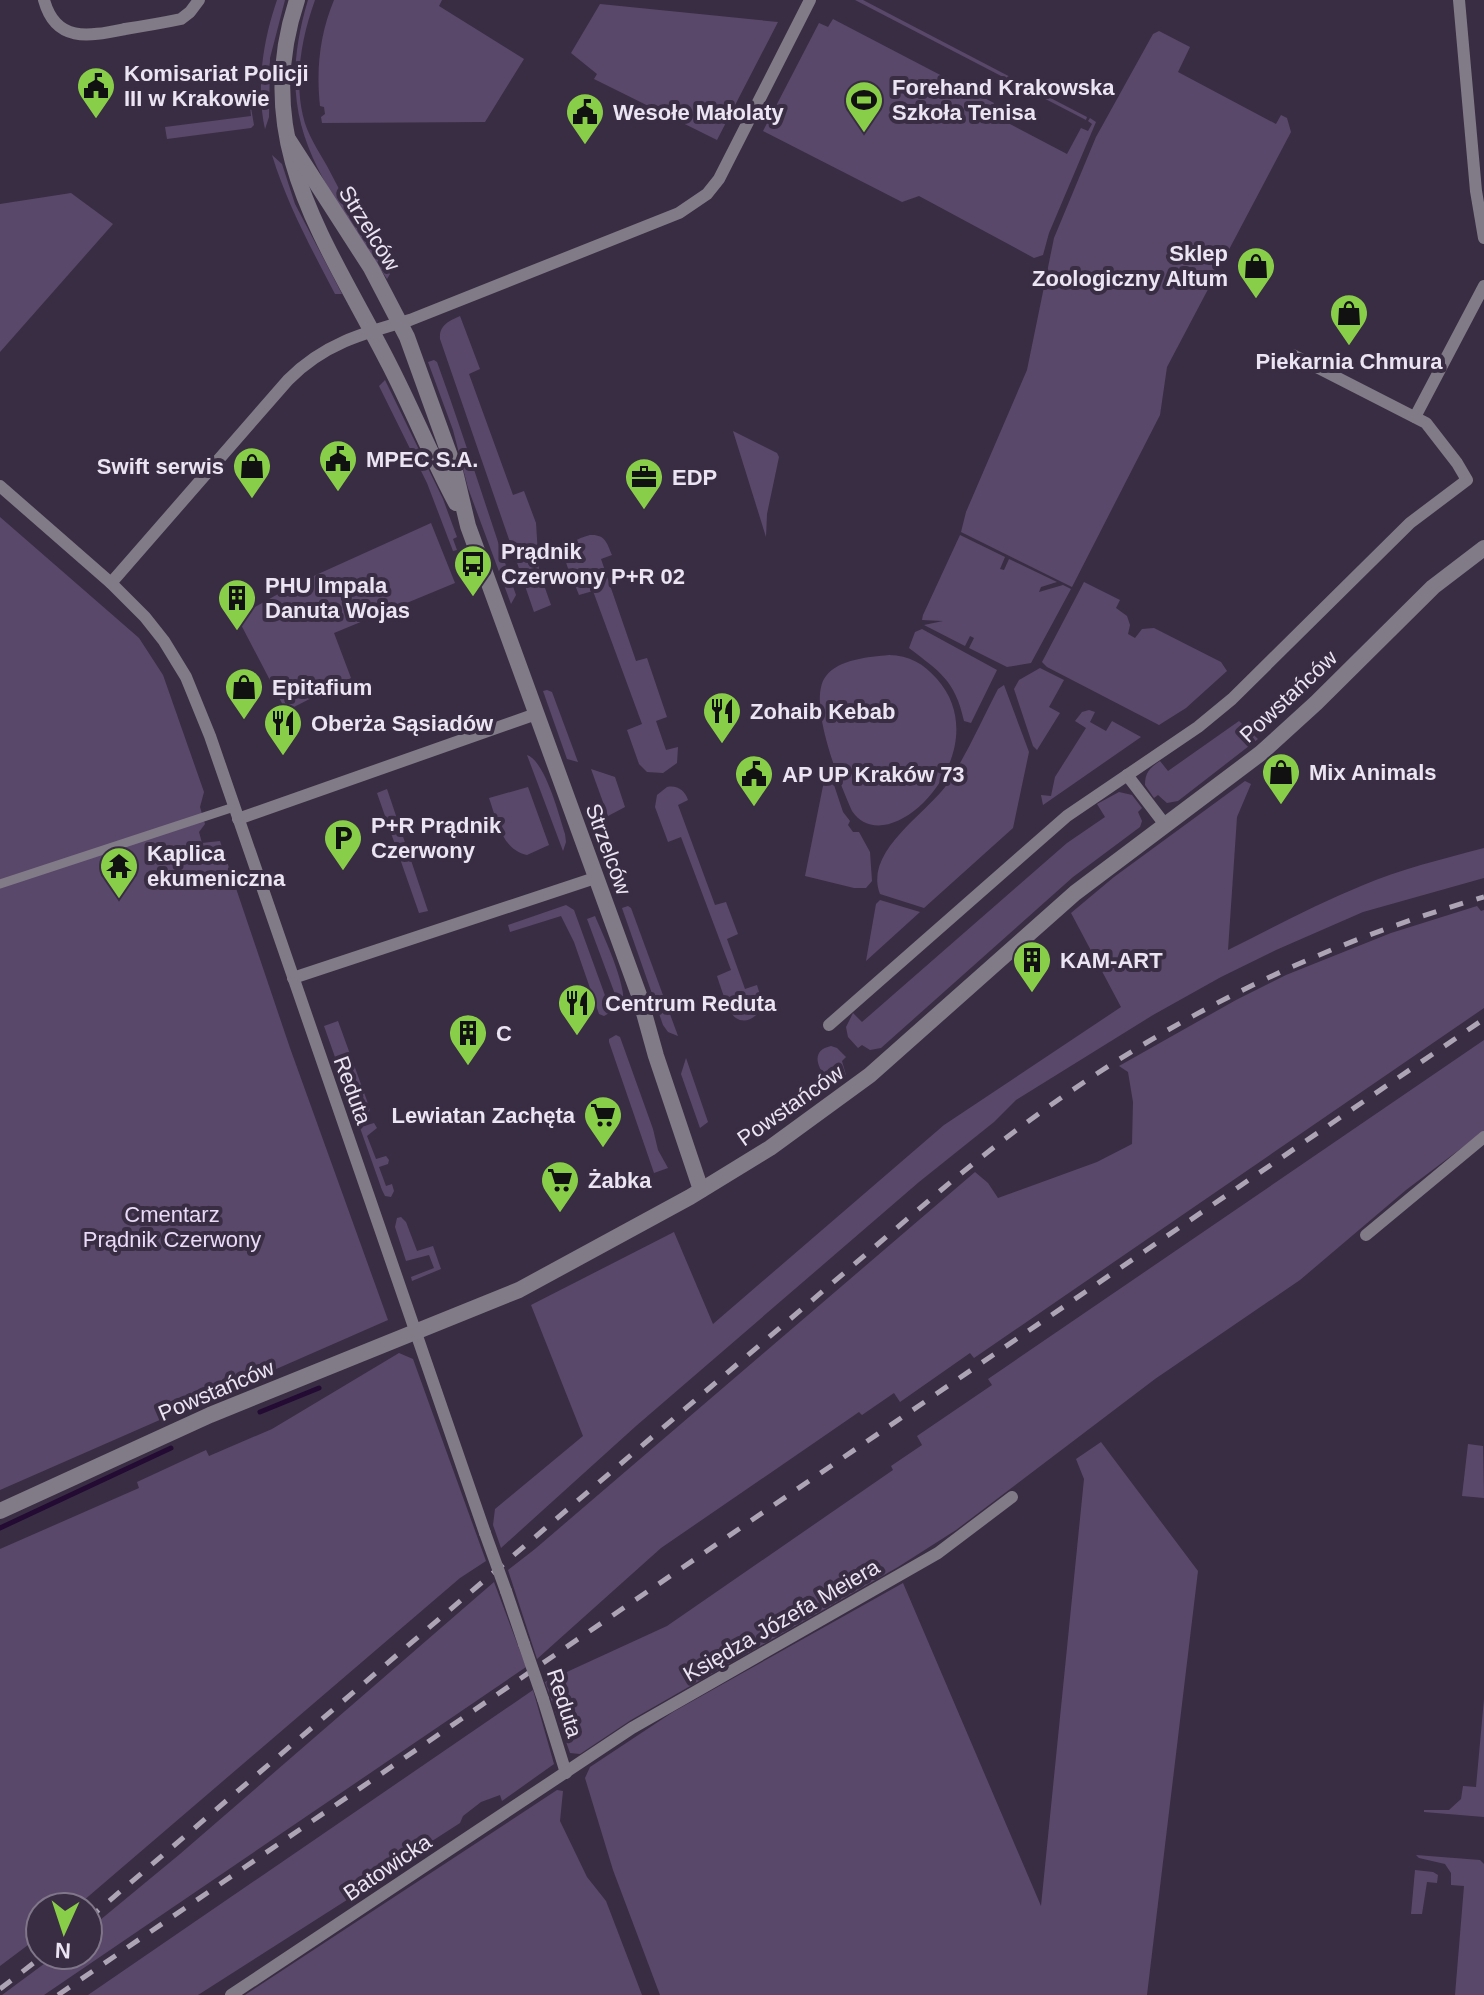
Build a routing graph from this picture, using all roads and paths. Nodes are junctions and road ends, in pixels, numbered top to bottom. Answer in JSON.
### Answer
{"nodes":[{"id":1,"x":44,"y":0,"type":"edge"},
{"id":2,"x":199,"y":0,"type":"edge"},
{"id":3,"x":297,"y":0,"type":"edge"},
{"id":4,"x":810,"y":0,"type":"edge"},
{"id":5,"x":1459,"y":0,"type":"edge"},
{"id":6,"x":288,"y":139,"type":"junction"},
{"id":7,"x":1484,"y":238,"type":"edge"},
{"id":8,"x":1484,"y":286,"type":"edge"},
{"id":9,"x":400,"y":323,"type":"junction"},
{"id":10,"x":371,"y":331,"type":"junction"},
{"id":11,"x":1293,"y":355,"type":"dead end"},
{"id":12,"x":1415,"y":417,"type":"junction"},
{"id":13,"x":0,"y":486,"type":"edge"},
{"id":14,"x":468,"y":526,"type":"junction"},
{"id":15,"x":1484,"y":548,"type":"edge"},
{"id":16,"x":111,"y":583,"type":"junction"},
{"id":17,"x":536,"y":714,"type":"junction"},
{"id":18,"x":1127,"y":775,"type":"junction"},
{"id":19,"x":236,"y":813,"type":"junction"},
{"id":20,"x":1166,"y":826,"type":"junction"},
{"id":21,"x":595,"y":878,"type":"junction"},
{"id":22,"x":0,"y":884,"type":"edge"},
{"id":23,"x":293,"y":978,"type":"junction"},
{"id":24,"x":829,"y":1025,"type":"dead end"},
{"id":25,"x":1484,"y":1137,"type":"edge"},
{"id":26,"x":701,"y":1190,"type":"junction"},
{"id":27,"x":1366,"y":1235,"type":"dead end"},
{"id":28,"x":415,"y":1333,"type":"junction"},
{"id":29,"x":1012,"y":1497,"type":"dead end"},
{"id":30,"x":0,"y":1511,"type":"edge"},
{"id":31,"x":566,"y":1773,"type":"junction"},
{"id":32,"x":231,"y":1995,"type":"edge"}],
"edges":[{"from":1,"to":2,"type":"street"},
{"from":3,"to":6,"type":"street","name":"Strzelców"},
{"from":4,"to":9,"type":"street"},
{"from":5,"to":7,"type":"street"},
{"from":6,"to":9,"type":"street","name":"Strzelców"},
{"from":6,"to":10,"type":"street","name":"Strzelców"},
{"from":8,"to":12,"type":"street"},
{"from":9,"to":10,"type":"street"},
{"from":9,"to":14,"type":"street","name":"Strzelców"},
{"from":10,"to":14,"type":"street","name":"Strzelców"},
{"from":10,"to":16,"type":"street"},
{"from":11,"to":12,"type":"street"},
{"from":12,"to":18,"type":"street"},
{"from":13,"to":16,"type":"street","name":"Reduta"},
{"from":14,"to":17,"type":"street","name":"Strzelców"},
{"from":15,"to":20,"type":"street","name":"Powstańców"},
{"from":16,"to":19,"type":"street","name":"Reduta"},
{"from":17,"to":19,"type":"street"},
{"from":17,"to":21,"type":"street","name":"Strzelców"},
{"from":18,"to":20,"type":"street"},
{"from":18,"to":24,"type":"street"},
{"from":19,"to":22,"type":"street"},
{"from":19,"to":23,"type":"street","name":"Reduta"},
{"from":20,"to":26,"type":"street","name":"Powstańców"},
{"from":21,"to":23,"type":"street"},
{"from":21,"to":26,"type":"street","name":"Strzelców"},
{"from":23,"to":28,"type":"street","name":"Reduta"},
{"from":25,"to":27,"type":"street"},
{"from":26,"to":28,"type":"street","name":"Powstańców"},
{"from":28,"to":30,"type":"street","name":"Powstańców"},
{"from":28,"to":31,"type":"street","name":"Reduta","bridge":true},
{"from":29,"to":31,"type":"street","name":"Księdza Józefa Meiera"},
{"from":31,"to":32,"type":"street","name":"Batowicka"}]}
